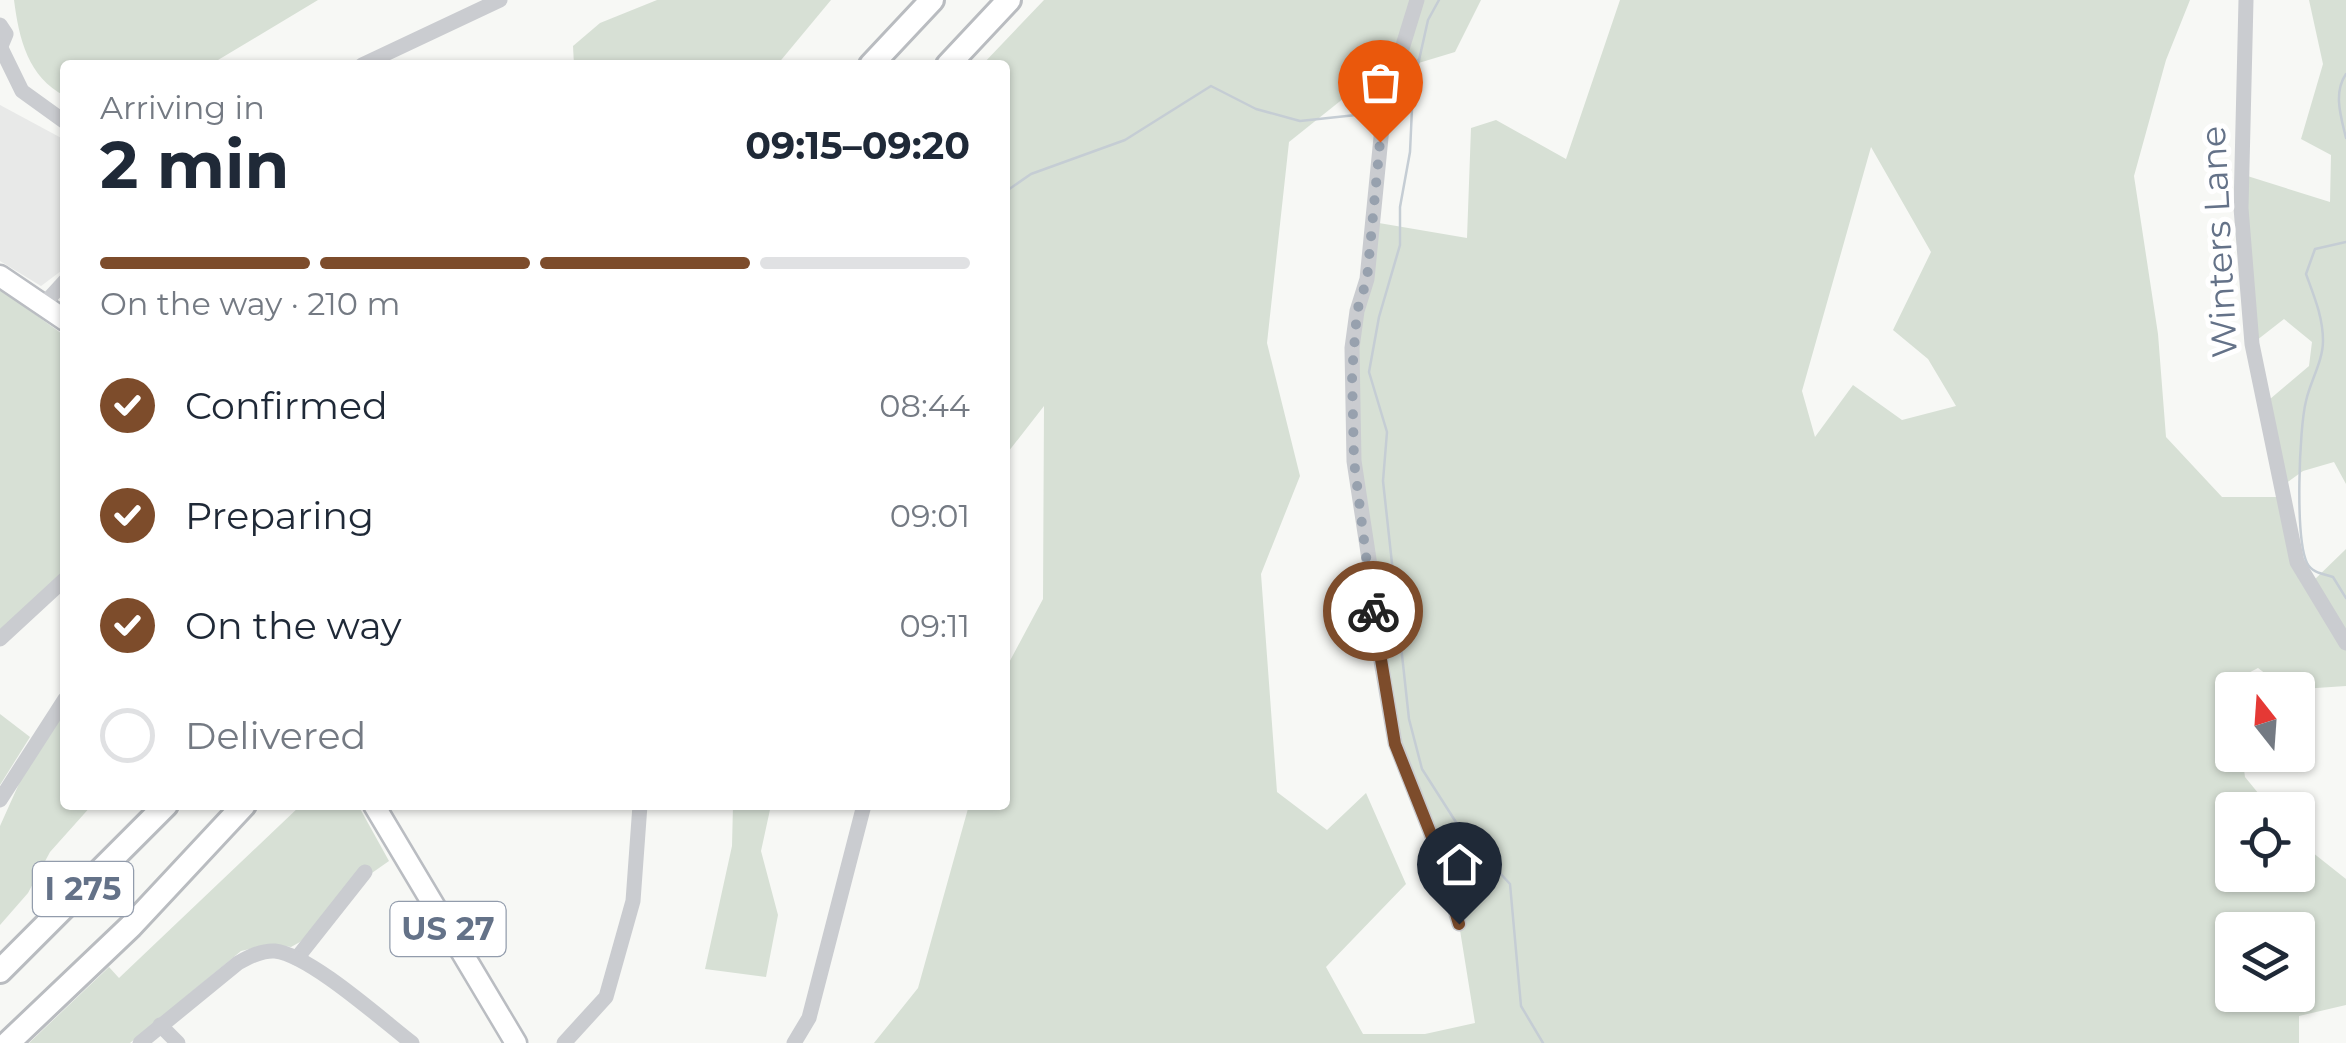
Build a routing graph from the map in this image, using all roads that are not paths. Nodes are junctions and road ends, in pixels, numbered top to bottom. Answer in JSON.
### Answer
{"nodes":[{"id":1,"x":500,"y":0,"type":"edge"},
{"id":2,"x":932,"y":0,"type":"edge"},
{"id":3,"x":1009,"y":0,"type":"edge"},
{"id":4,"x":1418,"y":0,"type":"edge"},
{"id":5,"x":2246,"y":0,"type":"edge"},
{"id":6,"x":0,"y":25,"type":"edge"},
{"id":7,"x":0,"y":46,"type":"edge"},
{"id":8,"x":373,"y":60,"type":"edge"},
{"id":9,"x":875,"y":60,"type":"edge"},
{"id":10,"x":953,"y":60,"type":"edge"},
{"id":11,"x":60,"y":118,"type":"edge"},
{"id":12,"x":0,"y":276,"type":"edge"},
{"id":13,"x":60,"y":286,"type":"edge"},
{"id":14,"x":44,"y":304,"type":"junction"},
{"id":15,"x":60,"y":316,"type":"edge"},
{"id":16,"x":60,"y":583,"type":"edge"},
{"id":17,"x":0,"y":639,"type":"edge"},
{"id":18,"x":2346,"y":643,"type":"edge"},
{"id":19,"x":60,"y":707,"type":"edge"},
{"id":20,"x":0,"y":800,"type":"edge"},
{"id":21,"x":161,"y":810,"type":"edge"},
{"id":22,"x":239,"y":810,"type":"edge"},
{"id":23,"x":377,"y":810,"type":"edge"},
{"id":24,"x":640,"y":810,"type":"edge"},
{"id":25,"x":863,"y":810,"type":"edge"},
{"id":26,"x":365,"y":872,"type":"dead end"},
{"id":27,"x":1459,"y":924,"type":"dead end"},
{"id":28,"x":297,"y":958,"type":"junction"},
{"id":29,"x":0,"y":971,"type":"edge"},
{"id":30,"x":160,"y":1025,"type":"junction"},
{"id":31,"x":8,"y":1043,"type":"edge"},
{"id":32,"x":140,"y":1043,"type":"edge"},
{"id":33,"x":178,"y":1043,"type":"edge"},
{"id":34,"x":412,"y":1043,"type":"edge"},
{"id":35,"x":516,"y":1043,"type":"edge"},
{"id":36,"x":564,"y":1043,"type":"edge"},
{"id":37,"x":794,"y":1043,"type":"edge"}],
"edges":[{"from":1,"to":8,"type":"street"},
{"from":2,"to":9,"type":"highway"},
{"from":3,"to":10,"type":"highway"},
{"from":4,"to":27,"type":"street"},
{"from":5,"to":18,"type":"street","name":"Winters Lane"},
{"from":6,"to":7,"type":"street"},
{"from":7,"to":11,"type":"street"},
{"from":12,"to":14,"type":"main road"},
{"from":13,"to":14,"type":"street"},
{"from":14,"to":15,"type":"main road"},
{"from":16,"to":17,"type":"street"},
{"from":19,"to":20,"type":"street"},
{"from":21,"to":29,"type":"highway","number":"I 275"},
{"from":22,"to":31,"type":"highway","number":"I 275"},
{"from":23,"to":35,"type":"main road","number":"US 27"},
{"from":24,"to":36,"type":"street"},
{"from":25,"to":37,"type":"street"},
{"from":26,"to":28,"type":"street"},
{"from":28,"to":30,"type":"street"},
{"from":28,"to":34,"type":"street"},
{"from":30,"to":32,"type":"street"},
{"from":30,"to":33,"type":"street"}]}
